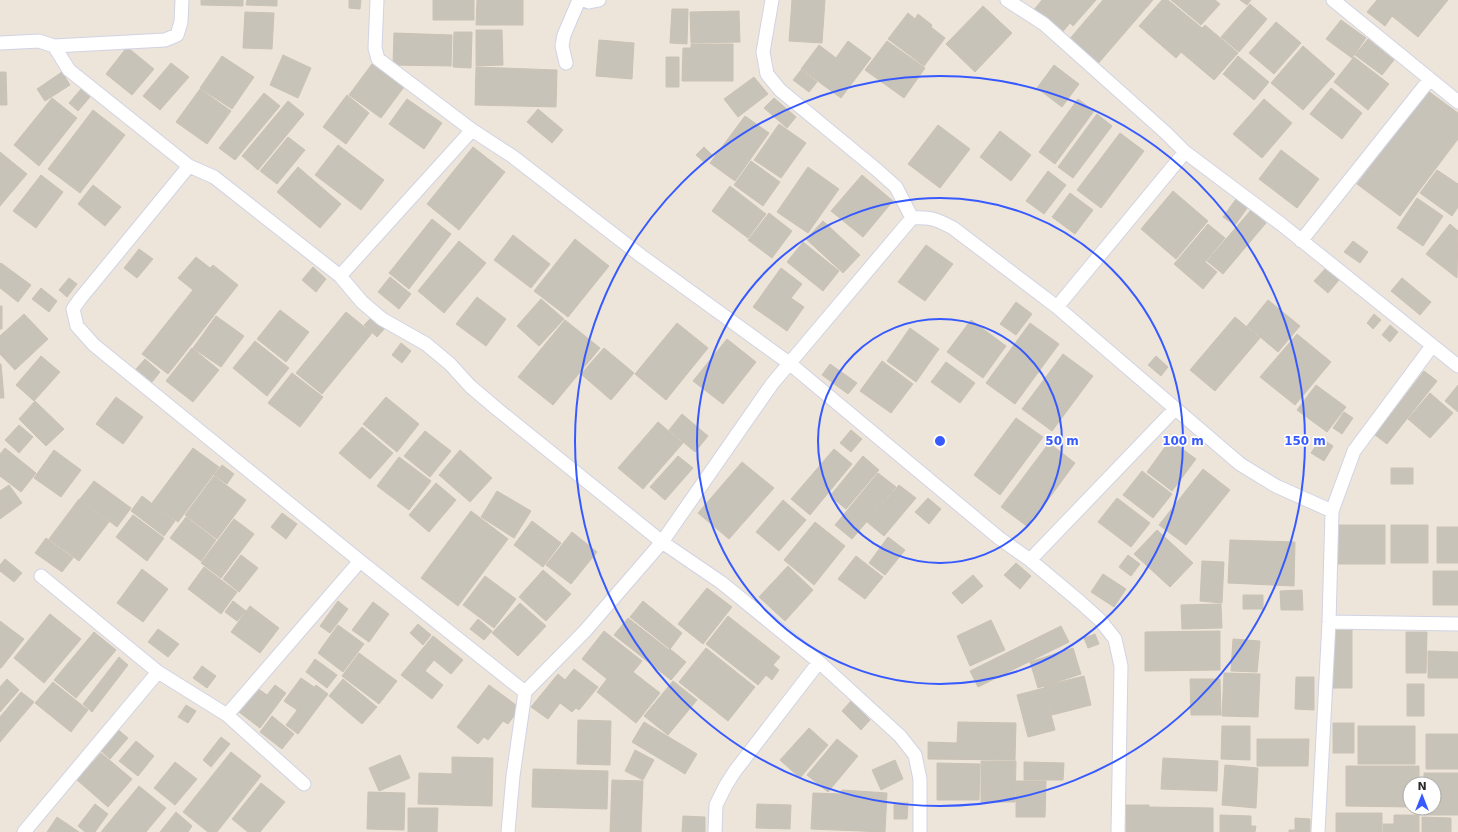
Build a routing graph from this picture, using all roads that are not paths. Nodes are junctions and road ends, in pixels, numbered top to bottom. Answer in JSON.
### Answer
{"nodes":[{"id":1,"x":182,"y":0,"type":"edge"},
{"id":2,"x":377,"y":0,"type":"edge"},
{"id":3,"x":579,"y":0,"type":"edge"},
{"id":4,"x":584,"y":0,"type":"edge"},
{"id":5,"x":599,"y":0,"type":"edge"},
{"id":6,"x":772,"y":0,"type":"edge"},
{"id":7,"x":1007,"y":0,"type":"edge"},
{"id":8,"x":1333,"y":0,"type":"edge"},
{"id":9,"x":0,"y":43,"type":"edge"},
{"id":10,"x":54,"y":46,"type":"junction"},
{"id":11,"x":566,"y":63,"type":"dead end"},
{"id":12,"x":1430,"y":79,"type":"junction"},
{"id":13,"x":1458,"y":102,"type":"edge"},
{"id":14,"x":472,"y":130,"type":"junction"},
{"id":15,"x":1185,"y":152,"type":"junction"},
{"id":16,"x":189,"y":166,"type":"junction"},
{"id":17,"x":912,"y":218,"type":"junction"},
{"id":18,"x":1302,"y":241,"type":"junction"},
{"id":19,"x":340,"y":276,"type":"junction"},
{"id":20,"x":1058,"y":307,"type":"junction"},
{"id":21,"x":1432,"y":346,"type":"junction"},
{"id":22,"x":789,"y":363,"type":"junction"},
{"id":23,"x":1458,"y":366,"type":"edge"},
{"id":24,"x":1175,"y":409,"type":"junction"},
{"id":25,"x":1332,"y":511,"type":"junction"},
{"id":26,"x":662,"y":542,"type":"junction"},
{"id":27,"x":1030,"y":560,"type":"junction"},
{"id":28,"x":360,"y":561,"type":"junction"},
{"id":29,"x":41,"y":576,"type":"dead end"},
{"id":30,"x":1329,"y":622,"type":"junction"},
{"id":31,"x":1458,"y":624,"type":"edge"},
{"id":32,"x":819,"y":662,"type":"junction"},
{"id":33,"x":158,"y":672,"type":"junction"},
{"id":34,"x":524,"y":692,"type":"junction"},
{"id":35,"x":226,"y":715,"type":"junction"},
{"id":36,"x":304,"y":784,"type":"dead end"},
{"id":37,"x":24,"y":832,"type":"edge"},
{"id":38,"x":508,"y":832,"type":"edge"},
{"id":39,"x":715,"y":832,"type":"edge"},
{"id":40,"x":920,"y":832,"type":"edge"},
{"id":41,"x":1118,"y":832,"type":"edge"},
{"id":42,"x":1318,"y":832,"type":"edge"}],
"edges":[{"from":1,"to":10,"type":"street"},
{"from":2,"to":14,"type":"street"},
{"from":3,"to":11,"type":"street"},
{"from":4,"to":5,"type":"street"},
{"from":6,"to":17,"type":"street"},
{"from":7,"to":15,"type":"street"},
{"from":8,"to":12,"type":"street"},
{"from":9,"to":10,"type":"street"},
{"from":10,"to":16,"type":"street"},
{"from":12,"to":13,"type":"street"},
{"from":12,"to":18,"type":"street"},
{"from":14,"to":19,"type":"street"},
{"from":14,"to":22,"type":"street"},
{"from":15,"to":18,"type":"street"},
{"from":15,"to":20,"type":"street"},
{"from":16,"to":19,"type":"street"},
{"from":16,"to":28,"type":"street"},
{"from":17,"to":20,"type":"street"},
{"from":17,"to":22,"type":"street"},
{"from":18,"to":21,"type":"street"},
{"from":19,"to":26,"type":"street"},
{"from":20,"to":24,"type":"street"},
{"from":21,"to":23,"type":"street"},
{"from":21,"to":25,"type":"street"},
{"from":22,"to":26,"type":"street"},
{"from":22,"to":27,"type":"street"},
{"from":24,"to":25,"type":"street"},
{"from":24,"to":27,"type":"street"},
{"from":25,"to":30,"type":"street"},
{"from":26,"to":32,"type":"street"},
{"from":26,"to":34,"type":"street"},
{"from":27,"to":41,"type":"street"},
{"from":28,"to":34,"type":"street"},
{"from":28,"to":35,"type":"street"},
{"from":29,"to":33,"type":"street"},
{"from":30,"to":31,"type":"street"},
{"from":30,"to":42,"type":"street"},
{"from":32,"to":39,"type":"street"},
{"from":32,"to":40,"type":"street"},
{"from":33,"to":35,"type":"street"},
{"from":33,"to":37,"type":"street"},
{"from":34,"to":38,"type":"street"},
{"from":35,"to":36,"type":"street"}]}
